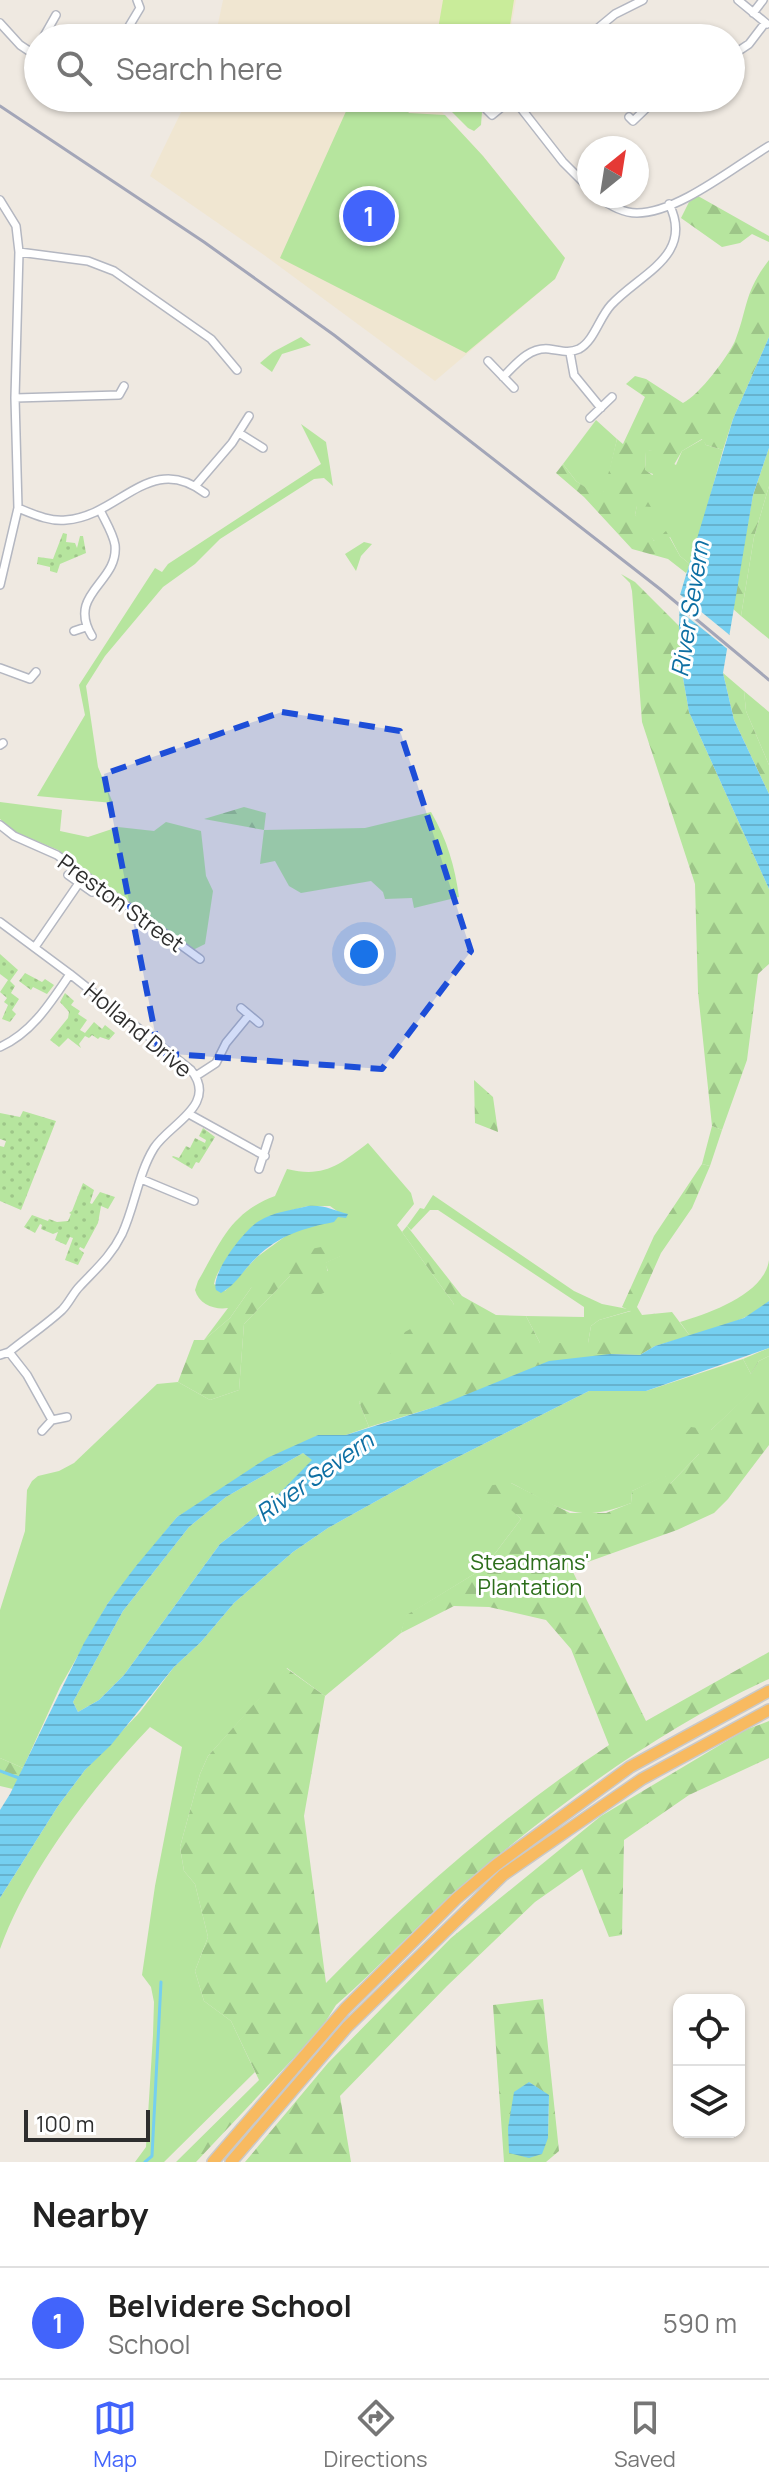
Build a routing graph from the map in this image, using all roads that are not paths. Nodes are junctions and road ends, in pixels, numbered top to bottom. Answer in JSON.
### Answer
{"nodes":[{"id":1,"x":144,"y":0,"type":"edge"},
{"id":2,"x":643,"y":0,"type":"edge"},
{"id":3,"x":738,"y":0,"type":"edge"},
{"id":4,"x":763,"y":0,"type":"edge"},
{"id":5,"x":138,"y":4,"type":"edge"},
{"id":6,"x":624,"y":4,"type":"edge"},
{"id":7,"x":753,"y":13,"type":"junction"},
{"id":8,"x":56,"y":15,"type":"dead end"},
{"id":9,"x":0,"y":23,"type":"edge"},
{"id":10,"x":51,"y":24,"type":"edge"},
{"id":11,"x":129,"y":24,"type":"edge"},
{"id":12,"x":602,"y":24,"type":"edge"},
{"id":13,"x":767,"y":24,"type":"edge"},
{"id":14,"x":24,"y":47,"type":"edge"},
{"id":15,"x":745,"y":47,"type":"edge"},
{"id":16,"x":524,"y":112,"type":"edge"},
{"id":17,"x":642,"y":112,"type":"edge"},
{"id":18,"x":633,"y":121,"type":"dead end"},
{"id":19,"x":769,"y":146,"type":"edge"},
{"id":20,"x":577,"y":176,"type":"edge"},
{"id":21,"x":0,"y":200,"type":"edge"},
{"id":22,"x":669,"y":204,"type":"junction"},
{"id":23,"x":617,"y":208,"type":"edge"},
{"id":24,"x":19,"y":252,"type":"junction"},
{"id":25,"x":589,"y":316,"type":"dead end"},
{"id":26,"x":598,"y":321,"type":"junction"},
{"id":27,"x":570,"y":353,"type":"junction"},
{"id":28,"x":230,"y":360,"type":"junction"},
{"id":29,"x":488,"y":361,"type":"dead end"},
{"id":30,"x":222,"y":366,"type":"dead end"},
{"id":31,"x":237,"y":370,"type":"dead end"},
{"id":32,"x":503,"y":377,"type":"junction"},
{"id":33,"x":124,"y":386,"type":"dead end"},
{"id":34,"x":514,"y":388,"type":"dead end"},
{"id":35,"x":119,"y":395,"type":"junction"},
{"id":36,"x":612,"y":397,"type":"dead end"},
{"id":37,"x":15,"y":398,"type":"junction"},
{"id":38,"x":125,"y":404,"type":"dead end"},
{"id":39,"x":601,"y":408,"type":"junction"},
{"id":40,"x":249,"y":416,"type":"dead end"},
{"id":41,"x":590,"y":418,"type":"dead end"},
{"id":42,"x":239,"y":433,"type":"junction"},
{"id":43,"x":263,"y":448,"type":"dead end"},
{"id":44,"x":196,"y":485,"type":"junction"},
{"id":45,"x":205,"y":493,"type":"dead end"},
{"id":46,"x":18,"y":508,"type":"junction"},
{"id":47,"x":100,"y":510,"type":"junction"},
{"id":48,"x":0,"y":585,"type":"edge"},
{"id":49,"x":86,"y":627,"type":"junction"},
{"id":50,"x":74,"y":631,"type":"dead end"},
{"id":51,"x":92,"y":636,"type":"dead end"},
{"id":52,"x":0,"y":668,"type":"edge"},
{"id":53,"x":32,"y":680,"type":"dead end"},
{"id":54,"x":0,"y":825,"type":"edge"},
{"id":55,"x":68,"y":875,"type":"dead end"},
{"id":56,"x":79,"y":883,"type":"junction"},
{"id":57,"x":92,"y":892,"type":"dead end"},
{"id":58,"x":0,"y":922,"type":"edge"},
{"id":59,"x":35,"y":947,"type":"junction"},
{"id":60,"x":200,"y":959,"type":"dead end"},
{"id":61,"x":70,"y":974,"type":"junction"},
{"id":62,"x":241,"y":1008,"type":"dead end"},
{"id":63,"x":249,"y":1015,"type":"junction"},
{"id":64,"x":259,"y":1023,"type":"dead end"},
{"id":65,"x":0,"y":1047,"type":"edge"},
{"id":66,"x":196,"y":1076,"type":"junction"},
{"id":67,"x":189,"y":1114,"type":"junction"},
{"id":68,"x":269,"y":1138,"type":"dead end"},
{"id":69,"x":265,"y":1156,"type":"junction"},
{"id":70,"x":259,"y":1169,"type":"dead end"},
{"id":71,"x":141,"y":1179,"type":"junction"},
{"id":72,"x":194,"y":1201,"type":"dead end"},
{"id":73,"x":9,"y":1352,"type":"junction"},
{"id":74,"x":0,"y":1355,"type":"edge"},
{"id":75,"x":67,"y":1417,"type":"dead end"},
{"id":76,"x":52,"y":1420,"type":"junction"},
{"id":77,"x":42,"y":1431,"type":"dead end"},
{"id":78,"x":769,"y":1691,"type":"edge"},
{"id":79,"x":769,"y":1710,"type":"edge"},
{"id":80,"x":213,"y":2162,"type":"edge"},
{"id":81,"x":231,"y":2162,"type":"edge"}],
"edges":[{"from":1,"to":5,"type":"street"},
{"from":2,"to":6,"type":"street"},
{"from":3,"to":7,"type":"street"},
{"from":4,"to":7,"type":"street"},
{"from":5,"to":11,"type":"street"},
{"from":6,"to":12,"type":"street"},
{"from":7,"to":13,"type":"street"},
{"from":8,"to":10,"type":"street"},
{"from":9,"to":14,"type":"street"},
{"from":13,"to":15,"type":"street"},
{"from":16,"to":20,"type":"street"},
{"from":17,"to":18,"type":"street"},
{"from":19,"to":22,"type":"street"},
{"from":21,"to":24,"type":"street"},
{"from":22,"to":23,"type":"street"},
{"from":22,"to":26,"type":"street"},
{"from":24,"to":28,"type":"street"},
{"from":24,"to":37,"type":"street"},
{"from":25,"to":26,"type":"street"},
{"from":26,"to":27,"type":"street"},
{"from":27,"to":32,"type":"street"},
{"from":27,"to":39,"type":"street"},
{"from":28,"to":30,"type":"street"},
{"from":28,"to":31,"type":"street"},
{"from":29,"to":32,"type":"street"},
{"from":32,"to":34,"type":"street"},
{"from":33,"to":35,"type":"street"},
{"from":35,"to":37,"type":"street"},
{"from":35,"to":38,"type":"street"},
{"from":36,"to":39,"type":"street"},
{"from":37,"to":46,"type":"street"},
{"from":39,"to":41,"type":"street"},
{"from":40,"to":42,"type":"street"},
{"from":42,"to":43,"type":"street"},
{"from":42,"to":44,"type":"street"},
{"from":44,"to":45,"type":"street"},
{"from":44,"to":47,"type":"street"},
{"from":46,"to":47,"type":"street"},
{"from":46,"to":48,"type":"street"},
{"from":47,"to":49,"type":"street"},
{"from":49,"to":50,"type":"street"},
{"from":49,"to":51,"type":"street"},
{"from":52,"to":53,"type":"street"},
{"from":54,"to":60,"type":"street","name":"Preston Street"},
{"from":55,"to":56,"type":"street"},
{"from":56,"to":57,"type":"street"},
{"from":56,"to":59,"type":"street"},
{"from":58,"to":59,"type":"street"},
{"from":59,"to":61,"type":"street"},
{"from":61,"to":65,"type":"street","name":"Holland Drive"},
{"from":61,"to":66,"type":"street","name":"Holland Drive"},
{"from":62,"to":63,"type":"street"},
{"from":63,"to":64,"type":"street"},
{"from":63,"to":66,"type":"street"},
{"from":66,"to":67,"type":"street","name":"Holland Drive"},
{"from":67,"to":69,"type":"street"},
{"from":67,"to":71,"type":"street","name":"Holland Drive"},
{"from":68,"to":69,"type":"street"},
{"from":69,"to":70,"type":"street"},
{"from":71,"to":72,"type":"street"},
{"from":71,"to":73,"type":"street","name":"Holland Drive"},
{"from":73,"to":74,"type":"street","name":"Holland Drive"},
{"from":73,"to":76,"type":"street"},
{"from":75,"to":76,"type":"street"},
{"from":76,"to":77,"type":"street"},
{"from":78,"to":80,"type":"highway"},
{"from":79,"to":81,"type":"highway"}]}
